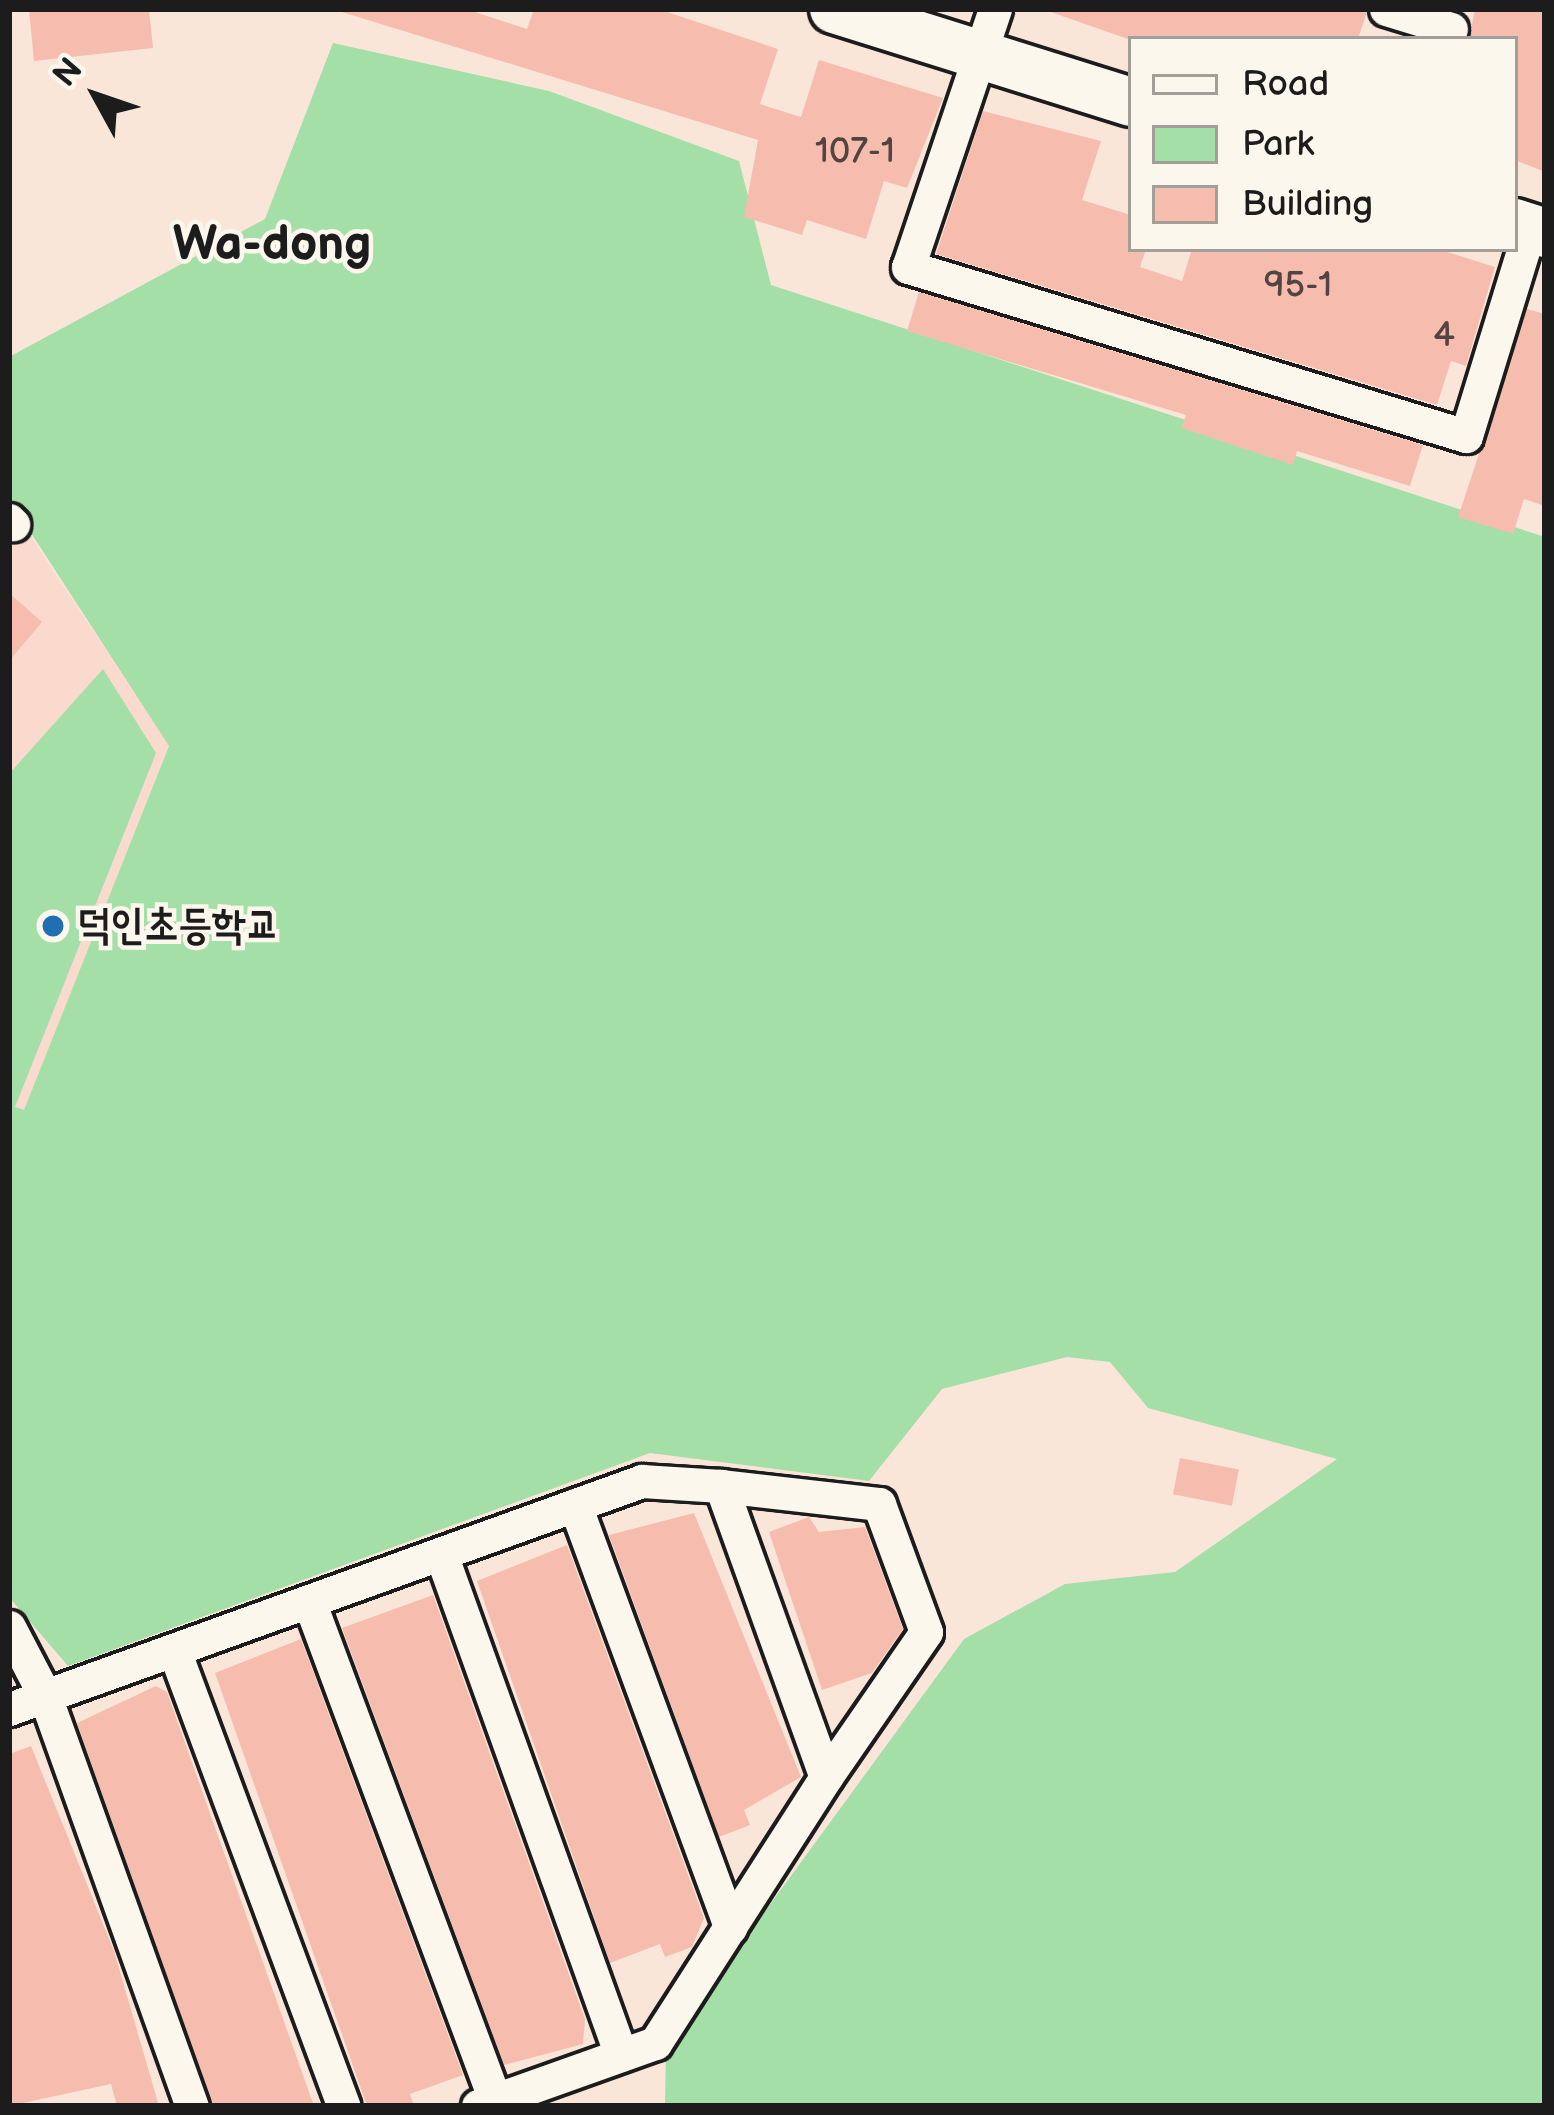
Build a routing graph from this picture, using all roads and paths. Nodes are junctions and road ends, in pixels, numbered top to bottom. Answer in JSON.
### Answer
{"nodes":[{"id":1,"x":834,"y":9,"type":"edge"},
{"id":2,"x":995,"y":9,"type":"edge"},
{"id":3,"x":1386,"y":9,"type":"edge"},
{"id":4,"x":1452,"y":26,"type":"edge"},
{"id":5,"x":980,"y":55,"type":"junction"},
{"id":6,"x":1128,"y":101,"type":"edge"},
{"id":7,"x":1530,"y":228,"type":"edge"},
{"id":8,"x":722,"y":1486,"type":"junction"},
{"id":9,"x":575,"y":1505,"type":"junction"},
{"id":10,"x":441,"y":1553,"type":"junction"},
{"id":11,"x":309,"y":1601,"type":"junction"},
{"id":12,"x":9,"y":1627,"type":"edge"},
{"id":13,"x":174,"y":1649,"type":"junction"},
{"id":14,"x":45,"y":1696,"type":"junction"},
{"id":15,"x":9,"y":1709,"type":"edge"},
{"id":16,"x":826,"y":1777,"type":"junction"},
{"id":17,"x":730,"y":1927,"type":"junction"},
{"id":18,"x":621,"y":2055,"type":"junction"},
{"id":19,"x":486,"y":2103,"type":"edge"},
{"id":20,"x":192,"y":2106,"type":"edge"},
{"id":21,"x":344,"y":2106,"type":"edge"}],
"edges":[{"from":1,"to":5,"type":"main road"},
{"from":2,"to":5,"type":"street"},
{"from":3,"to":4,"type":"street"},
{"from":5,"to":6,"type":"main road"},
{"from":5,"to":7,"type":"street"},
{"from":8,"to":9,"type":"street"},
{"from":8,"to":16,"type":"street"},
{"from":8,"to":16,"type":"street"},
{"from":9,"to":10,"type":"street"},
{"from":9,"to":17,"type":"street"},
{"from":10,"to":11,"type":"street"},
{"from":10,"to":18,"type":"street"},
{"from":11,"to":13,"type":"street"},
{"from":11,"to":19,"type":"street"},
{"from":12,"to":14,"type":"street"},
{"from":13,"to":14,"type":"street"},
{"from":13,"to":21,"type":"street"},
{"from":14,"to":15,"type":"street"},
{"from":14,"to":20,"type":"street"},
{"from":16,"to":17,"type":"street"},
{"from":17,"to":18,"type":"street"},
{"from":18,"to":19,"type":"street"}]}
